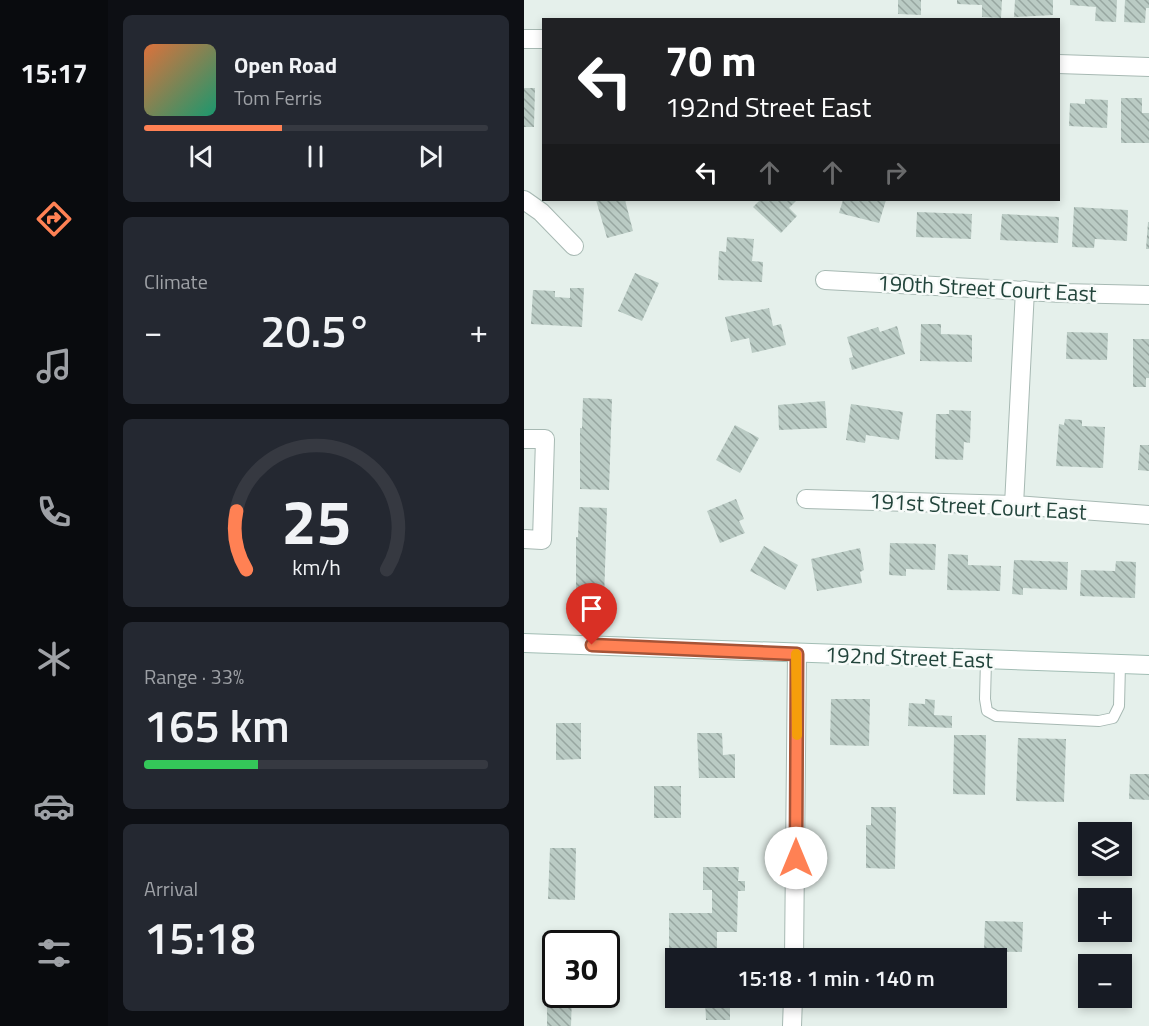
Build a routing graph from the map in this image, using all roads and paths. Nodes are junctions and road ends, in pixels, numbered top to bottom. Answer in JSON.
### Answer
{"nodes":[{"id":1,"x":524,"y":39,"type":"edge"},
{"id":2,"x":542,"y":39,"type":"edge"},
{"id":3,"x":1060,"y":64,"type":"edge"},
{"id":4,"x":1150,"y":67,"type":"edge"},
{"id":5,"x":524,"y":200,"type":"edge"},
{"id":6,"x":574,"y":246,"type":"dead end"},
{"id":7,"x":825,"y":279,"type":"dead end"},
{"id":8,"x":1025,"y":290,"type":"junction"},
{"id":9,"x":1150,"y":295,"type":"edge"},
{"id":10,"x":524,"y":439,"type":"edge"},
{"id":11,"x":806,"y":499,"type":"dead end"},
{"id":12,"x":1014,"y":505,"type":"junction"},
{"id":13,"x":1150,"y":515,"type":"edge"},
{"id":14,"x":524,"y":539,"type":"edge"},
{"id":15,"x":524,"y":643,"type":"edge"},
{"id":16,"x":797,"y":654,"type":"junction"},
{"id":17,"x":986,"y":660,"type":"junction"},
{"id":18,"x":1120,"y":664,"type":"junction"},
{"id":19,"x":1150,"y":665,"type":"edge"},
{"id":20,"x":794,"y":948,"type":"edge"},
{"id":21,"x":793,"y":1008,"type":"edge"},
{"id":22,"x":792,"y":1026,"type":"edge"}],
"edges":[{"from":1,"to":2,"type":"street"},
{"from":3,"to":4,"type":"street"},
{"from":5,"to":6,"type":"street"},
{"from":7,"to":8,"type":"street","name":"190th Street Court East"},
{"from":8,"to":9,"type":"street","name":"190th Street Court East"},
{"from":8,"to":12,"type":"street"},
{"from":10,"to":14,"type":"street"},
{"from":11,"to":12,"type":"street","name":"191st Street Court East"},
{"from":12,"to":13,"type":"street","name":"191st Street Court East"},
{"from":15,"to":16,"type":"street","name":"192nd Street East"},
{"from":16,"to":17,"type":"street","name":"192nd Street East"},
{"from":16,"to":20,"type":"street"},
{"from":17,"to":18,"type":"street","name":"192nd Street East"},
{"from":17,"to":18,"type":"lane"},
{"from":18,"to":19,"type":"street","name":"192nd Street East"},
{"from":21,"to":22,"type":"street"}]}
